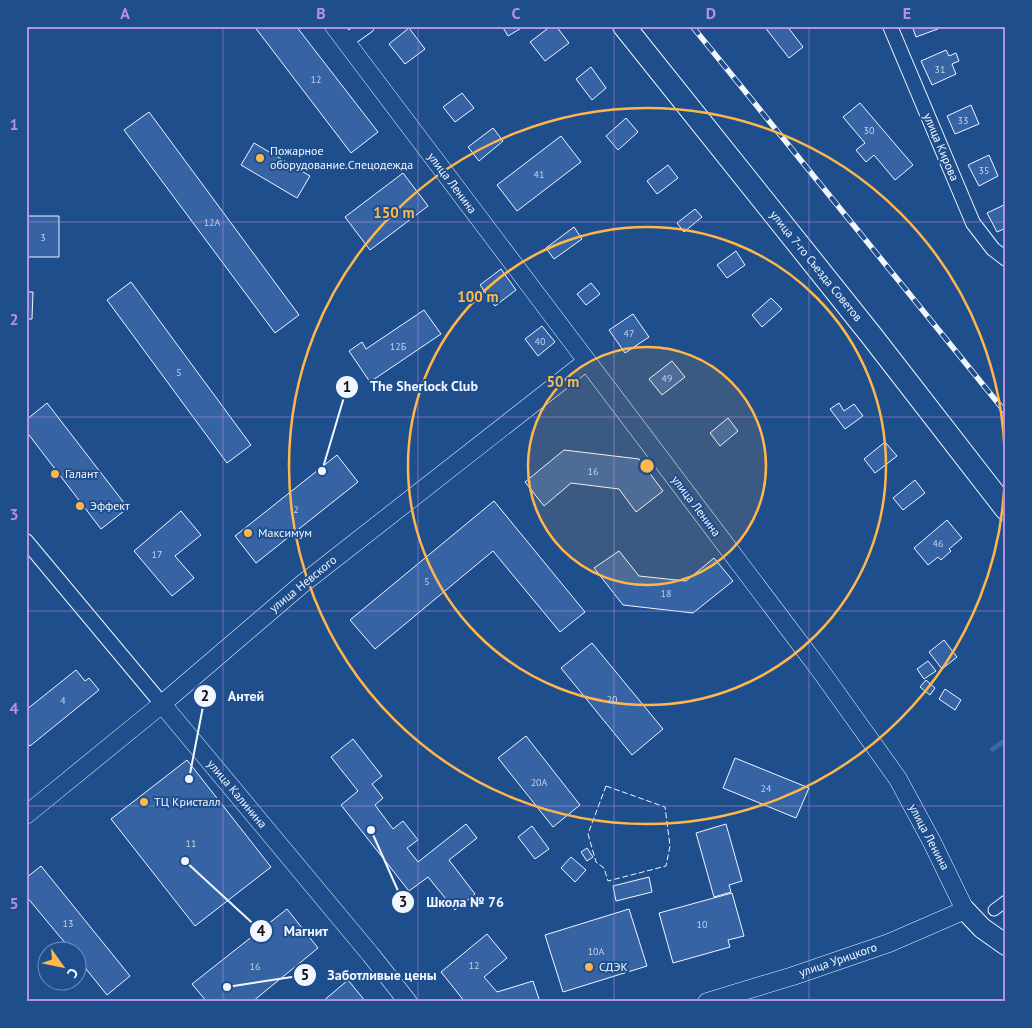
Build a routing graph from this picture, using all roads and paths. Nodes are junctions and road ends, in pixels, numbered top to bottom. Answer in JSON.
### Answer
{"nodes":[{"id":1,"x":334,"y":26,"type":"edge"},
{"id":2,"x":367,"y":26,"type":"edge"},
{"id":3,"x":624,"y":26,"type":"edge"},
{"id":4,"x":890,"y":26,"type":"edge"},
{"id":5,"x":346,"y":41,"type":"junction"},
{"id":6,"x":1006,"y":259,"type":"edge"},
{"id":7,"x":587,"y":361,"type":"junction"},
{"id":8,"x":1006,"y":509,"type":"edge"},
{"id":9,"x":26,"y":541,"type":"edge"},
{"id":10,"x":162,"y":704,"type":"junction"},
{"id":11,"x":26,"y":815,"type":"edge"},
{"id":12,"x":1006,"y":901,"type":"edge"},
{"id":13,"x":965,"y":910,"type":"junction"},
{"id":14,"x":994,"y":910,"type":"dead end"},
{"id":15,"x":1006,"y":945,"type":"edge"},
{"id":16,"x":408,"y":1002,"type":"edge"},
{"id":17,"x":707,"y":1002,"type":"edge"}],
"edges":[{"from":1,"to":5,"type":"street","name":"улица Ленина"},
{"from":2,"to":5,"type":"street"},
{"from":3,"to":8,"type":"main road","name":"улица 7-го Съезда Советов"},
{"from":4,"to":6,"type":"street","name":"улица Кирова"},
{"from":5,"to":7,"type":"street","name":"улица Ленина"},
{"from":7,"to":10,"type":"street","name":"улица Невского"},
{"from":7,"to":13,"type":"street","name":"улица Ленина"},
{"from":9,"to":10,"type":"street","name":"улица Калинина"},
{"from":10,"to":11,"type":"street","name":"улица Невского"},
{"from":10,"to":16,"type":"street","name":"улица Калинина"},
{"from":12,"to":14,"type":"street"},
{"from":13,"to":15,"type":"main road","name":"улица Ленина"},
{"from":13,"to":17,"type":"street","name":"улица Урицкого"}]}
